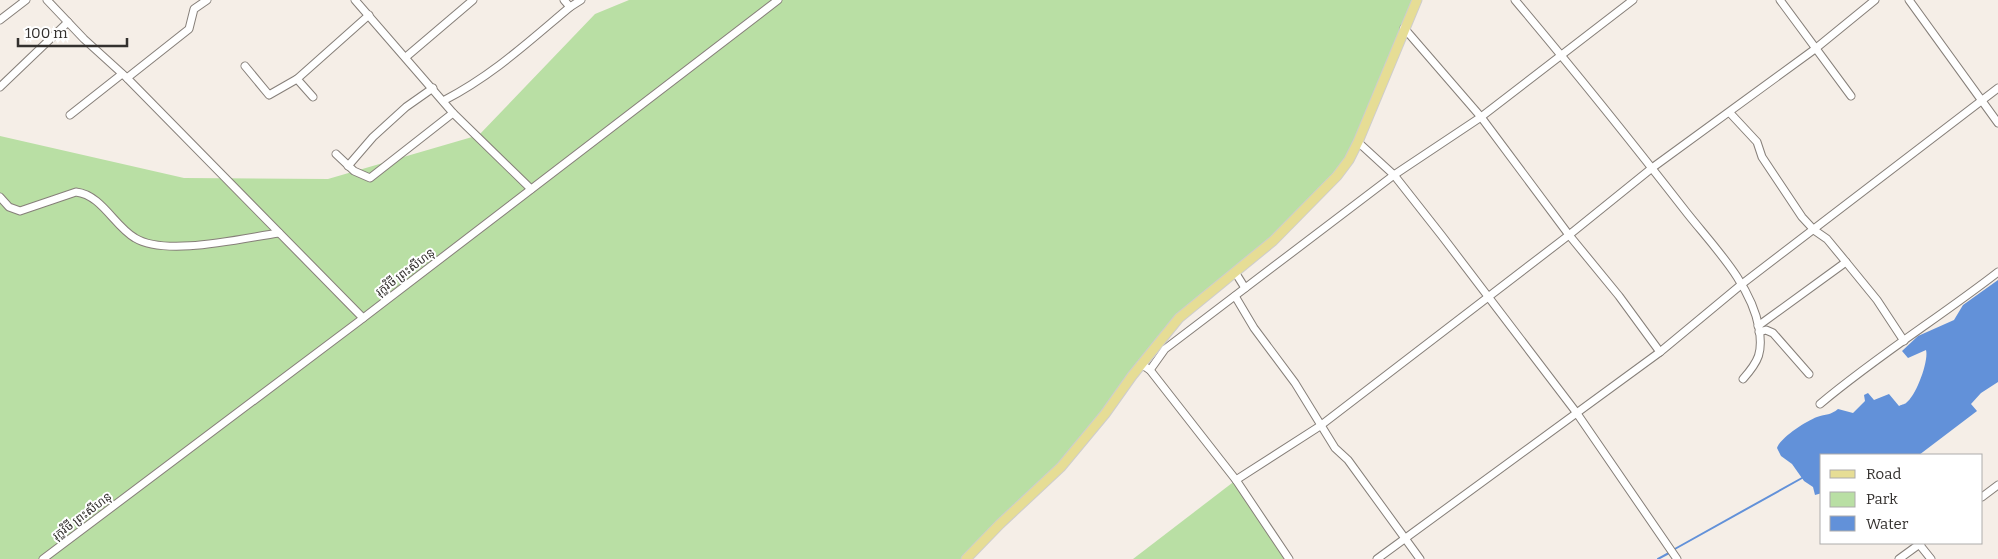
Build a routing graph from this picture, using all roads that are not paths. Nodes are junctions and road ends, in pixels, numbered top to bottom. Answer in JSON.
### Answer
{"nodes":[{"id":1,"x":26,"y":0,"type":"edge"},
{"id":2,"x":47,"y":0,"type":"edge"},
{"id":3,"x":206,"y":0,"type":"edge"},
{"id":4,"x":355,"y":0,"type":"edge"},
{"id":5,"x":474,"y":0,"type":"edge"},
{"id":6,"x":564,"y":0,"type":"edge"},
{"id":7,"x":581,"y":0,"type":"edge"},
{"id":8,"x":778,"y":0,"type":"edge"},
{"id":9,"x":1417,"y":0,"type":"edge"},
{"id":10,"x":1515,"y":0,"type":"edge"},
{"id":11,"x":1634,"y":0,"type":"edge"},
{"id":12,"x":1780,"y":0,"type":"edge"},
{"id":13,"x":1875,"y":0,"type":"edge"},
{"id":14,"x":1909,"y":0,"type":"edge"},
{"id":15,"x":570,"y":7,"type":"junction"},
{"id":16,"x":369,"y":15,"type":"junction"},
{"id":17,"x":0,"y":20,"type":"edge"},
{"id":18,"x":68,"y":22,"type":"junction"},
{"id":19,"x":1404,"y":28,"type":"junction"},
{"id":20,"x":1816,"y":49,"type":"junction"},
{"id":21,"x":1561,"y":55,"type":"junction"},
{"id":22,"x":406,"y":57,"type":"junction"},
{"id":23,"x":244,"y":66,"type":"dead end"},
{"id":24,"x":124,"y":76,"type":"junction"},
{"id":25,"x":297,"y":80,"type":"junction"},
{"id":26,"x":0,"y":87,"type":"edge"},
{"id":27,"x":433,"y":88,"type":"junction"},
{"id":28,"x":1998,"y":88,"type":"edge"},
{"id":29,"x":1851,"y":96,"type":"dead end"},
{"id":30,"x":313,"y":97,"type":"dead end"},
{"id":31,"x":443,"y":101,"type":"junction"},
{"id":32,"x":1980,"y":101,"type":"junction"},
{"id":33,"x":453,"y":113,"type":"junction"},
{"id":34,"x":1730,"y":113,"type":"junction"},
{"id":35,"x":70,"y":115,"type":"dead end"},
{"id":36,"x":1481,"y":117,"type":"junction"},
{"id":37,"x":1998,"y":123,"type":"edge"},
{"id":38,"x":1358,"y":142,"type":"junction"},
{"id":39,"x":336,"y":154,"type":"dead end"},
{"id":40,"x":348,"y":166,"type":"junction"},
{"id":41,"x":1652,"y":168,"type":"junction"},
{"id":42,"x":1394,"y":175,"type":"junction"},
{"id":43,"x":531,"y":189,"type":"junction"},
{"id":44,"x":0,"y":197,"type":"edge"},
{"id":45,"x":1814,"y":230,"type":"junction"},
{"id":46,"x":279,"y":233,"type":"junction"},
{"id":47,"x":1569,"y":235,"type":"junction"},
{"id":48,"x":1846,"y":262,"type":"junction"},
{"id":49,"x":1235,"y":272,"type":"junction"},
{"id":50,"x":1998,"y":272,"type":"edge"},
{"id":51,"x":1742,"y":284,"type":"junction"},
{"id":52,"x":1245,"y":288,"type":"junction"},
{"id":53,"x":1235,"y":296,"type":"junction"},
{"id":54,"x":1488,"y":298,"type":"junction"},
{"id":55,"x":363,"y":318,"type":"junction"},
{"id":56,"x":1759,"y":329,"type":"junction"},
{"id":57,"x":1904,"y":341,"type":"junction"},
{"id":58,"x":1660,"y":352,"type":"junction"},
{"id":59,"x":1141,"y":364,"type":"junction"},
{"id":60,"x":1150,"y":370,"type":"junction"},
{"id":61,"x":1809,"y":374,"type":"dead end"},
{"id":62,"x":1743,"y":379,"type":"dead end"},
{"id":63,"x":1820,"y":404,"type":"dead end"},
{"id":64,"x":1576,"y":412,"type":"junction"},
{"id":65,"x":1320,"y":426,"type":"junction"},
{"id":66,"x":1236,"y":480,"type":"junction"},
{"id":67,"x":1998,"y":485,"type":"edge"},
{"id":68,"x":1983,"y":496,"type":"edge"},
{"id":69,"x":1406,"y":539,"type":"junction"},
{"id":70,"x":1919,"y":544,"type":"edge"},
{"id":71,"x":1921,"y":544,"type":"edge"},
{"id":72,"x":44,"y":559,"type":"edge"},
{"id":73,"x":966,"y":559,"type":"edge"},
{"id":74,"x":1290,"y":559,"type":"edge"},
{"id":75,"x":1377,"y":559,"type":"edge"},
{"id":76,"x":1420,"y":559,"type":"edge"},
{"id":77,"x":1677,"y":559,"type":"edge"},
{"id":78,"x":1899,"y":559,"type":"edge"},
{"id":79,"x":1931,"y":559,"type":"edge"}],
"edges":[{"from":1,"to":17,"type":"street"},
{"from":2,"to":18,"type":"street"},
{"from":3,"to":24,"type":"street"},
{"from":4,"to":16,"type":"street"},
{"from":5,"to":22,"type":"street"},
{"from":6,"to":15,"type":"street"},
{"from":7,"to":15,"type":"street"},
{"from":8,"to":43,"type":"street","name":"រុក្ខវិថី ព្រះសីហនុ"},
{"from":9,"to":19,"type":"main road"},
{"from":10,"to":21,"type":"street"},
{"from":11,"to":21,"type":"street"},
{"from":12,"to":20,"type":"street"},
{"from":13,"to":20,"type":"street"},
{"from":14,"to":32,"type":"street"},
{"from":15,"to":31,"type":"street"},
{"from":16,"to":22,"type":"street"},
{"from":16,"to":25,"type":"street"},
{"from":18,"to":24,"type":"street"},
{"from":18,"to":26,"type":"street"},
{"from":19,"to":36,"type":"street"},
{"from":19,"to":38,"type":"main road"},
{"from":20,"to":29,"type":"street"},
{"from":20,"to":34,"type":"street"},
{"from":21,"to":36,"type":"street"},
{"from":21,"to":41,"type":"street"},
{"from":22,"to":27,"type":"street"},
{"from":23,"to":25,"type":"street"},
{"from":24,"to":35,"type":"street"},
{"from":24,"to":46,"type":"street"},
{"from":25,"to":30,"type":"street"},
{"from":27,"to":31,"type":"street"},
{"from":27,"to":40,"type":"street"},
{"from":28,"to":32,"type":"street"},
{"from":31,"to":33,"type":"street"},
{"from":32,"to":37,"type":"street"},
{"from":32,"to":45,"type":"street"},
{"from":33,"to":40,"type":"street"},
{"from":33,"to":43,"type":"street"},
{"from":34,"to":41,"type":"street"},
{"from":34,"to":45,"type":"street"},
{"from":36,"to":42,"type":"street"},
{"from":36,"to":47,"type":"street"},
{"from":38,"to":42,"type":"street"},
{"from":38,"to":49,"type":"main road"},
{"from":39,"to":40,"type":"street"},
{"from":41,"to":47,"type":"street"},
{"from":41,"to":51,"type":"street"},
{"from":42,"to":52,"type":"street"},
{"from":42,"to":54,"type":"street"},
{"from":43,"to":55,"type":"street","name":"រុក្ខវិថី ព្រះសីហនុ"},
{"from":44,"to":46,"type":"street"},
{"from":45,"to":48,"type":"street"},
{"from":45,"to":51,"type":"street"},
{"from":46,"to":55,"type":"street"},
{"from":47,"to":54,"type":"street"},
{"from":47,"to":58,"type":"street"},
{"from":48,"to":56,"type":"street"},
{"from":48,"to":57,"type":"street"},
{"from":49,"to":52,"type":"street"},
{"from":49,"to":59,"type":"main road"},
{"from":50,"to":57,"type":"street"},
{"from":51,"to":56,"type":"street"},
{"from":51,"to":58,"type":"street"},
{"from":52,"to":53,"type":"street"},
{"from":53,"to":60,"type":"street"},
{"from":53,"to":65,"type":"street"},
{"from":54,"to":64,"type":"street"},
{"from":54,"to":65,"type":"street"},
{"from":55,"to":72,"type":"street","name":"រុក្ខវិថី ព្រះសីហនុ"},
{"from":56,"to":61,"type":"street"},
{"from":56,"to":62,"type":"street"},
{"from":57,"to":63,"type":"street"},
{"from":58,"to":64,"type":"street"},
{"from":59,"to":60,"type":"street"},
{"from":59,"to":73,"type":"main road"},
{"from":60,"to":66,"type":"street"},
{"from":64,"to":69,"type":"street"},
{"from":64,"to":77,"type":"street"},
{"from":65,"to":66,"type":"street"},
{"from":65,"to":69,"type":"street"},
{"from":66,"to":74,"type":"street"},
{"from":67,"to":68,"type":"street"},
{"from":69,"to":75,"type":"street"},
{"from":69,"to":76,"type":"street"},
{"from":70,"to":78,"type":"street"},
{"from":71,"to":79,"type":"street"}]}
